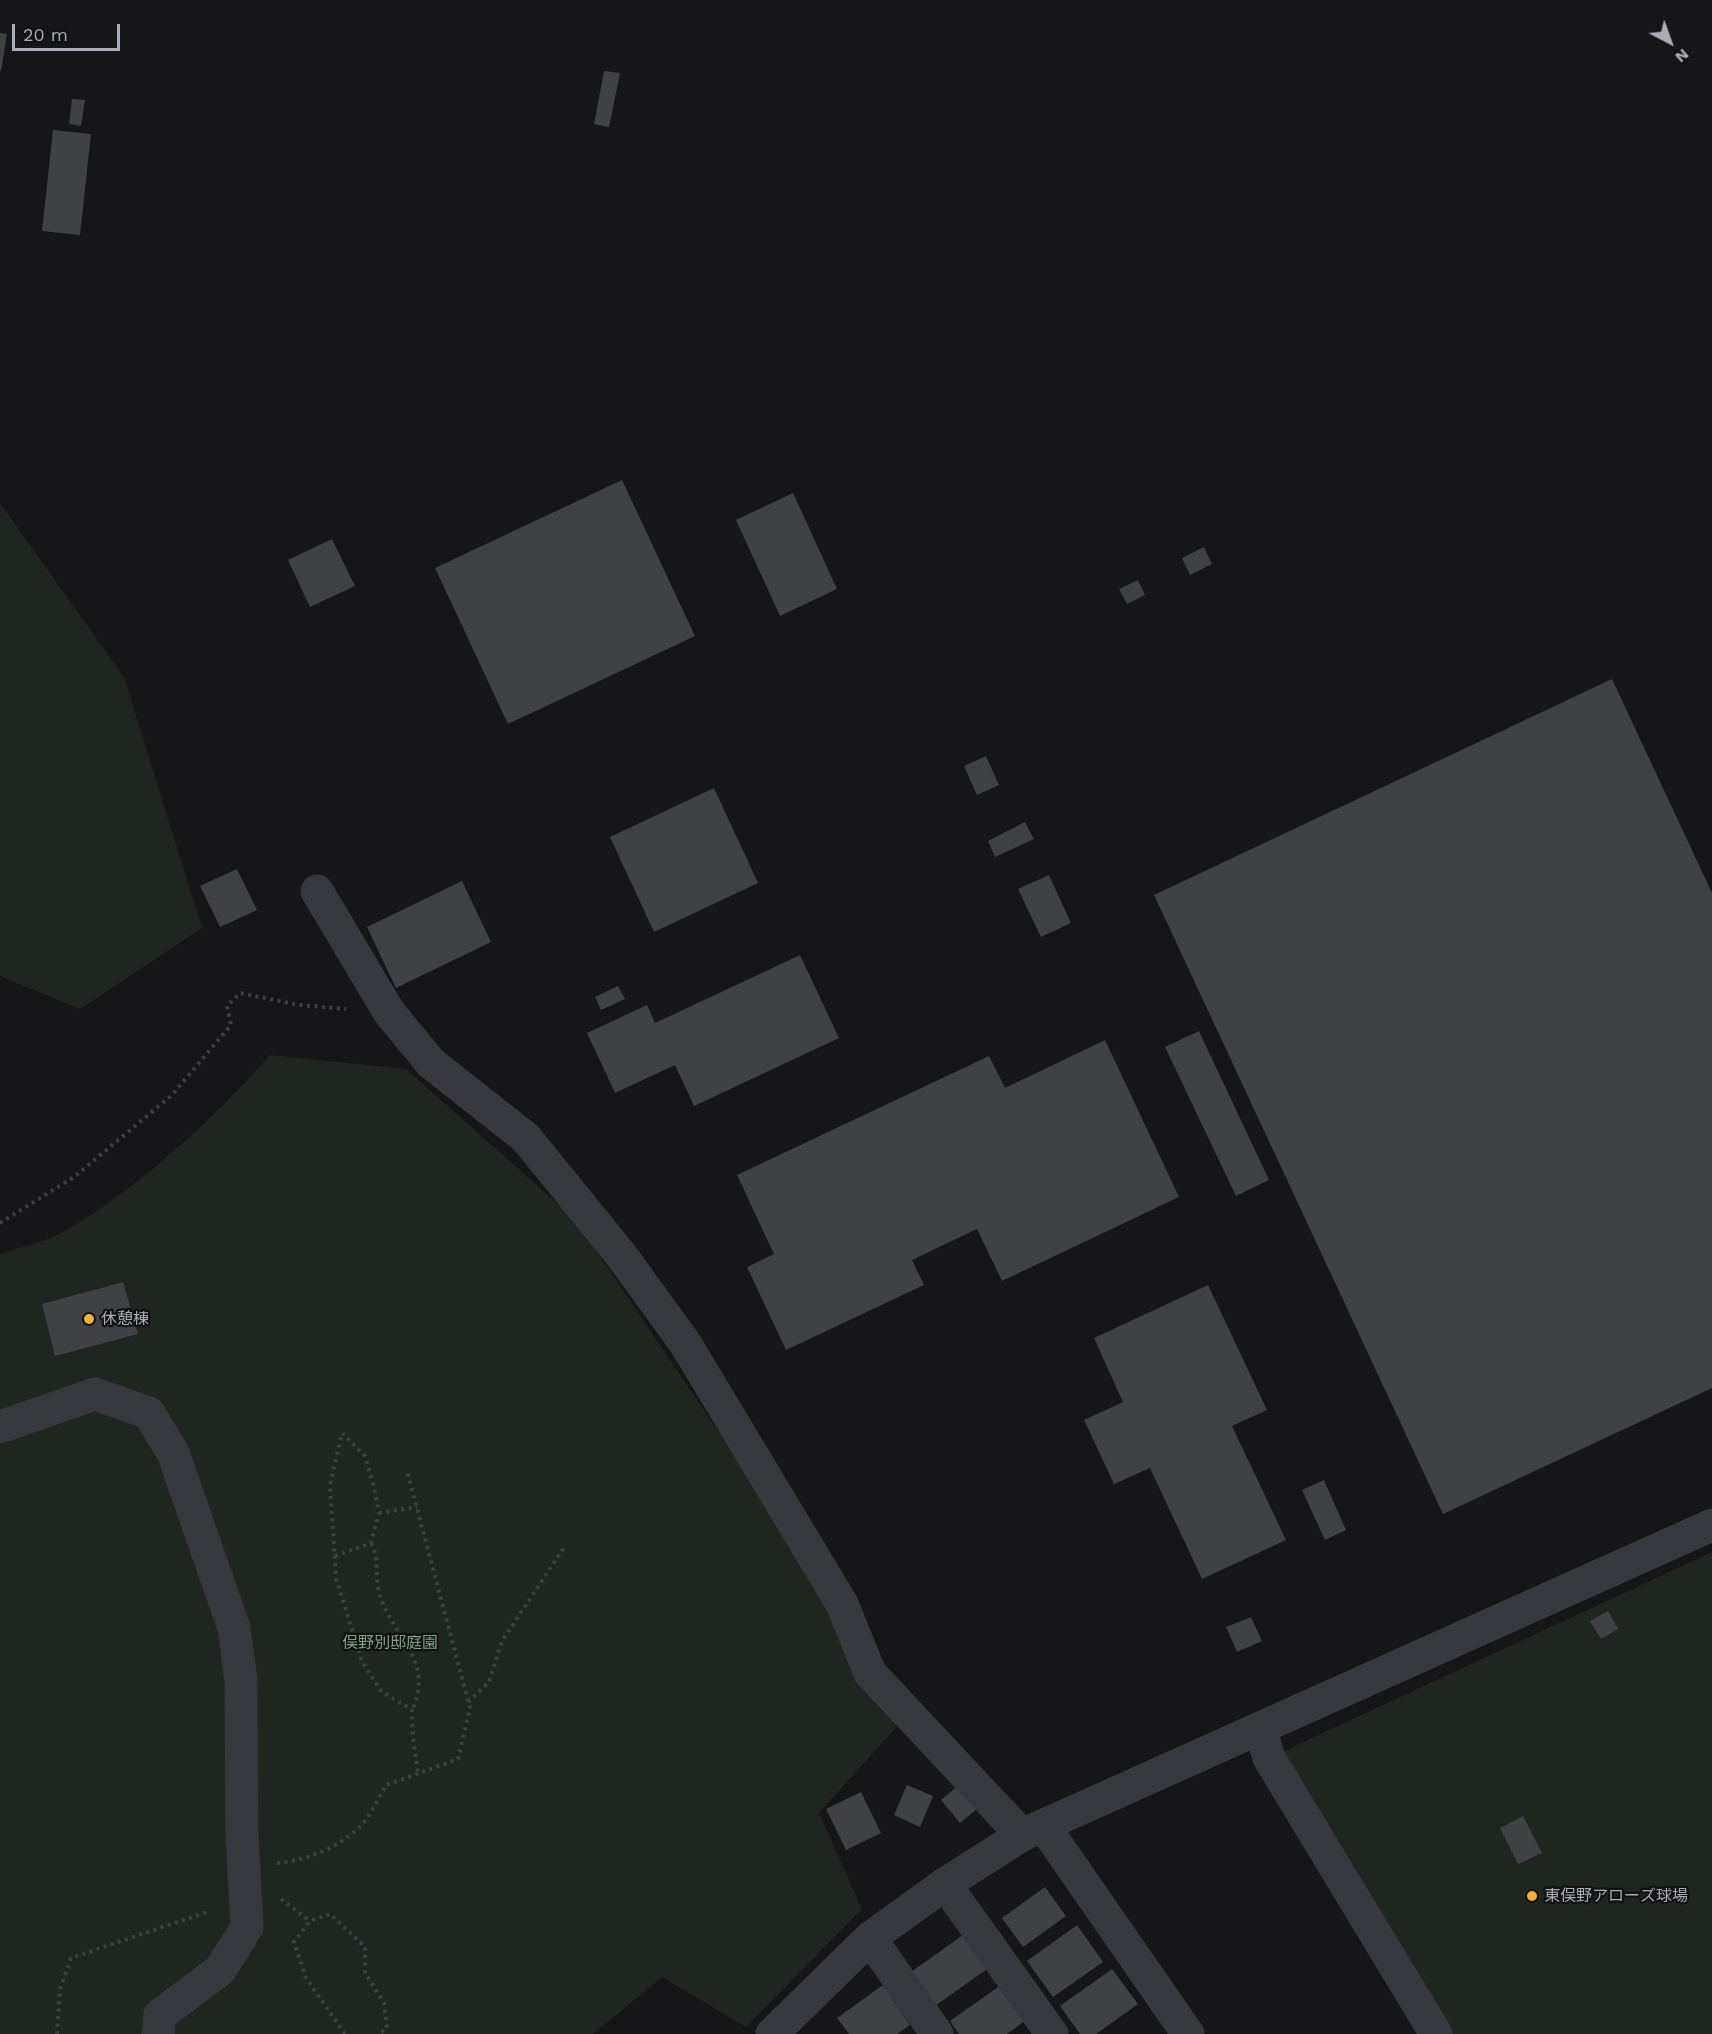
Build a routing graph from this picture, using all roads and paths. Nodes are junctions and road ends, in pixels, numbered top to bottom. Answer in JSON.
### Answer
{"nodes":[{"id":1,"x":317,"y":891,"type":"dead end"},
{"id":2,"x":299,"y":1005,"type":"dead end"},
{"id":3,"x":0,"y":1223,"type":"edge"},
{"id":4,"x":0,"y":1426,"type":"edge"},
{"id":5,"x":407,"y":1471,"type":"dead end"},
{"id":6,"x":417,"y":1507,"type":"junction"},
{"id":7,"x":379,"y":1513,"type":"junction"},
{"id":8,"x":1712,"y":1525,"type":"edge"},
{"id":9,"x":371,"y":1543,"type":"junction"},
{"id":10,"x":565,"y":1546,"type":"dead end"},
{"id":11,"x":335,"y":1556,"type":"junction"},
{"id":12,"x":468,"y":1702,"type":"junction"},
{"id":13,"x":412,"y":1710,"type":"junction"},
{"id":14,"x":1261,"y":1730,"type":"junction"},
{"id":15,"x":418,"y":1773,"type":"junction"},
{"id":16,"x":1032,"y":1830,"type":"junction"},
{"id":17,"x":243,"y":1866,"type":"junction"},
{"id":18,"x":945,"y":1884,"type":"junction"},
{"id":19,"x":246,"y":1900,"type":"junction"},
{"id":20,"x":870,"y":1938,"type":"junction"},
{"id":21,"x":57,"y":2034,"type":"edge"},
{"id":22,"x":158,"y":2034,"type":"edge"},
{"id":23,"x":345,"y":2034,"type":"edge"},
{"id":24,"x":379,"y":2034,"type":"edge"},
{"id":25,"x":772,"y":2034,"type":"edge"},
{"id":26,"x":937,"y":2034,"type":"edge"},
{"id":27,"x":1052,"y":2034,"type":"edge"},
{"id":28,"x":1188,"y":2034,"type":"edge"},
{"id":29,"x":1436,"y":2034,"type":"edge"}],
"edges":[{"from":1,"to":16,"type":"street"},
{"from":2,"to":3,"type":"path"},
{"from":4,"to":17,"type":"street"},
{"from":5,"to":6,"type":"path"},
{"from":6,"to":7,"type":"path"},
{"from":6,"to":12,"type":"path"},
{"from":7,"to":9,"type":"path"},
{"from":7,"to":11,"type":"path"},
{"from":8,"to":14,"type":"street"},
{"from":9,"to":11,"type":"path"},
{"from":9,"to":13,"type":"path"},
{"from":10,"to":12,"type":"path"},
{"from":11,"to":13,"type":"path"},
{"from":12,"to":15,"type":"path"},
{"from":13,"to":15,"type":"path"},
{"from":14,"to":16,"type":"street"},
{"from":14,"to":29,"type":"street"},
{"from":15,"to":17,"type":"path"},
{"from":16,"to":18,"type":"street"},
{"from":16,"to":28,"type":"street"},
{"from":17,"to":19,"type":"street"},
{"from":18,"to":20,"type":"street"},
{"from":18,"to":27,"type":"street"},
{"from":19,"to":21,"type":"path"},
{"from":19,"to":22,"type":"street"},
{"from":20,"to":25,"type":"street"},
{"from":20,"to":26,"type":"street"},
{"from":23,"to":24,"type":"path"}]}
